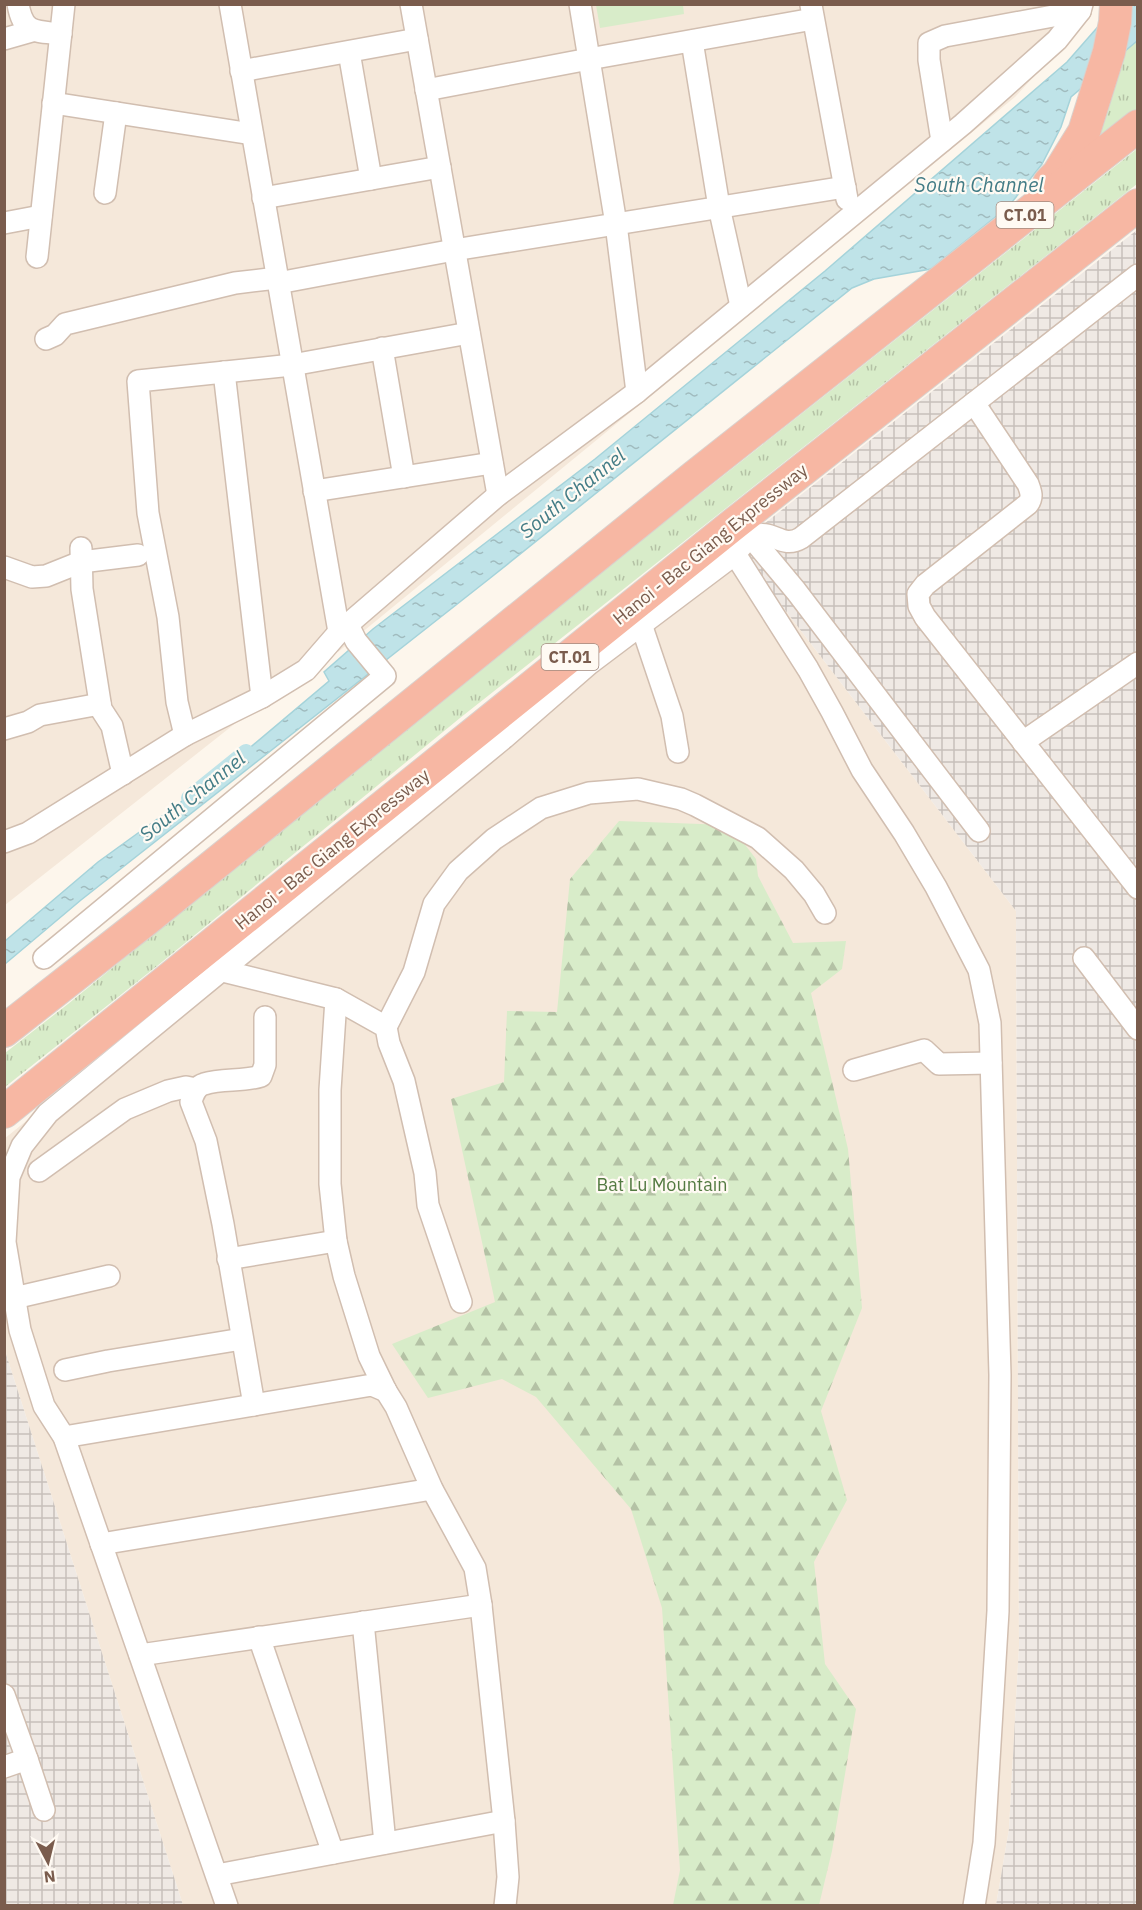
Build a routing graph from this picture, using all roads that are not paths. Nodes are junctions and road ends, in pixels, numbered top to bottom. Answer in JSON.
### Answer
{"nodes":[{"id":1,"x":18,"y":4,"type":"edge"},
{"id":2,"x":64,"y":4,"type":"edge"},
{"id":3,"x":230,"y":4,"type":"edge"},
{"id":4,"x":411,"y":4,"type":"edge"},
{"id":5,"x":580,"y":4,"type":"edge"},
{"id":6,"x":1116,"y":4,"type":"edge"},
{"id":7,"x":1081,"y":8,"type":"edge"},
{"id":8,"x":812,"y":12,"type":"edge"},
{"id":9,"x":32,"y":31,"type":"junction"},
{"id":10,"x":61,"y":34,"type":"junction"},
{"id":11,"x":4,"y":39,"type":"edge"},
{"id":12,"x":417,"y":39,"type":"junction"},
{"id":13,"x":692,"y":40,"type":"junction"},
{"id":14,"x":349,"y":52,"type":"junction"},
{"id":15,"x":589,"y":58,"type":"junction"},
{"id":16,"x":241,"y":71,"type":"junction"},
{"id":17,"x":426,"y":90,"type":"junction"},
{"id":18,"x":53,"y":103,"type":"junction"},
{"id":19,"x":116,"y":112,"type":"junction"},
{"id":20,"x":1137,"y":126,"type":"edge"},
{"id":21,"x":252,"y":134,"type":"junction"},
{"id":22,"x":942,"y":141,"type":"junction"},
{"id":23,"x":440,"y":167,"type":"junction"},
{"id":24,"x":371,"y":179,"type":"junction"},
{"id":25,"x":845,"y":187,"type":"junction"},
{"id":26,"x":105,"y":193,"type":"dead end"},
{"id":27,"x":263,"y":198,"type":"junction"},
{"id":28,"x":1137,"y":205,"type":"edge"},
{"id":29,"x":719,"y":207,"type":"junction"},
{"id":30,"x":850,"y":215,"type":"junction"},
{"id":31,"x":41,"y":216,"type":"junction"},
{"id":32,"x":4,"y":223,"type":"edge"},
{"id":33,"x":616,"y":224,"type":"junction"},
{"id":34,"x":454,"y":250,"type":"junction"},
{"id":35,"x":37,"y":257,"type":"dead end"},
{"id":36,"x":1137,"y":275,"type":"edge"},
{"id":37,"x":278,"y":281,"type":"junction"},
{"id":38,"x":913,"y":304,"type":"junction"},
{"id":39,"x":741,"y":306,"type":"junction"},
{"id":40,"x":469,"y":333,"type":"junction"},
{"id":41,"x":46,"y":339,"type":"dead end"},
{"id":42,"x":382,"y":348,"type":"junction"},
{"id":43,"x":292,"y":364,"type":"junction"},
{"id":44,"x":224,"y":372,"type":"junction"},
{"id":45,"x":637,"y":392,"type":"junction"},
{"id":46,"x":974,"y":403,"type":"junction"},
{"id":47,"x":492,"y":463,"type":"junction"},
{"id":48,"x":404,"y":477,"type":"junction"},
{"id":49,"x":314,"y":491,"type":"junction"},
{"id":50,"x":498,"y":495,"type":"junction"},
{"id":51,"x":751,"y":537,"type":"junction"},
{"id":52,"x":735,"y":554,"type":"junction"},
{"id":53,"x":81,"y":555,"type":"junction"},
{"id":54,"x":138,"y":555,"type":"dead end"},
{"id":55,"x":4,"y":567,"type":"edge"},
{"id":56,"x":640,"y":624,"type":"junction"},
{"id":57,"x":348,"y":633,"type":"junction"},
{"id":58,"x":1137,"y":663,"type":"edge"},
{"id":59,"x":262,"y":697,"type":"junction"},
{"id":60,"x":100,"y":704,"type":"junction"},
{"id":61,"x":4,"y":729,"type":"edge"},
{"id":62,"x":185,"y":735,"type":"junction"},
{"id":63,"x":1023,"y":741,"type":"junction"},
{"id":64,"x":678,"y":752,"type":"dead end"},
{"id":65,"x":123,"y":774,"type":"junction"},
{"id":66,"x":979,"y":831,"type":"dead end"},
{"id":67,"x":4,"y":842,"type":"edge"},
{"id":68,"x":1137,"y":888,"type":"edge"},
{"id":69,"x":825,"y":913,"type":"dead end"},
{"id":70,"x":44,"y":958,"type":"dead end"},
{"id":71,"x":1084,"y":958,"type":"dead end"},
{"id":72,"x":219,"y":970,"type":"junction"},
{"id":73,"x":336,"y":999,"type":"junction"},
{"id":74,"x":265,"y":1017,"type":"dead end"},
{"id":75,"x":386,"y":1028,"type":"junction"},
{"id":76,"x":1137,"y":1029,"type":"edge"},
{"id":77,"x":4,"y":1031,"type":"edge"},
{"id":78,"x":992,"y":1063,"type":"junction"},
{"id":79,"x":854,"y":1070,"type":"dead end"},
{"id":80,"x":196,"y":1089,"type":"junction"},
{"id":81,"x":4,"y":1112,"type":"edge"},
{"id":82,"x":39,"y":1171,"type":"dead end"},
{"id":83,"x":336,"y":1241,"type":"junction"},
{"id":84,"x":5,"y":1242,"type":"edge"},
{"id":85,"x":228,"y":1258,"type":"junction"},
{"id":86,"x":109,"y":1276,"type":"dead end"},
{"id":87,"x":14,"y":1298,"type":"junction"},
{"id":88,"x":461,"y":1302,"type":"dead end"},
{"id":89,"x":243,"y":1339,"type":"junction"},
{"id":90,"x":65,"y":1370,"type":"dead end"},
{"id":91,"x":386,"y":1391,"type":"junction"},
{"id":92,"x":254,"y":1405,"type":"junction"},
{"id":93,"x":64,"y":1437,"type":"junction"},
{"id":94,"x":432,"y":1490,"type":"junction"},
{"id":95,"x":101,"y":1544,"type":"junction"},
{"id":96,"x":481,"y":1605,"type":"junction"},
{"id":97,"x":363,"y":1622,"type":"junction"},
{"id":98,"x":259,"y":1637,"type":"junction"},
{"id":99,"x":140,"y":1655,"type":"junction"},
{"id":100,"x":4,"y":1695,"type":"edge"},
{"id":101,"x":27,"y":1759,"type":"junction"},
{"id":102,"x":4,"y":1767,"type":"edge"},
{"id":103,"x":44,"y":1810,"type":"dead end"},
{"id":104,"x":504,"y":1821,"type":"junction"},
{"id":105,"x":385,"y":1843,"type":"junction"},
{"id":106,"x":333,"y":1853,"type":"junction"},
{"id":107,"x":217,"y":1875,"type":"junction"},
{"id":108,"x":227,"y":1905,"type":"edge"},
{"id":109,"x":505,"y":1905,"type":"edge"},
{"id":110,"x":974,"y":1905,"type":"edge"}],
"edges":[{"from":1,"to":9,"type":"street"},
{"from":2,"to":10,"type":"street"},
{"from":3,"to":16,"type":"street"},
{"from":4,"to":12,"type":"street"},
{"from":5,"to":15,"type":"street"},
{"from":6,"to":38,"type":"highway"},
{"from":7,"to":22,"type":"street"},
{"from":7,"to":22,"type":"street"},
{"from":8,"to":13,"type":"street"},
{"from":8,"to":25,"type":"street"},
{"from":9,"to":10,"type":"street"},
{"from":9,"to":11,"type":"street"},
{"from":10,"to":18,"type":"street"},
{"from":12,"to":14,"type":"street"},
{"from":12,"to":17,"type":"street"},
{"from":13,"to":15,"type":"street"},
{"from":13,"to":29,"type":"street"},
{"from":14,"to":16,"type":"street"},
{"from":14,"to":24,"type":"street"},
{"from":15,"to":17,"type":"street"},
{"from":15,"to":33,"type":"street"},
{"from":16,"to":21,"type":"street"},
{"from":17,"to":23,"type":"street"},
{"from":18,"to":19,"type":"street"},
{"from":18,"to":31,"type":"street"},
{"from":19,"to":21,"type":"street"},
{"from":19,"to":26,"type":"street"},
{"from":20,"to":38,"type":"highway","number":"CT.01"},
{"from":21,"to":27,"type":"street"},
{"from":22,"to":30,"type":"street"},
{"from":23,"to":24,"type":"street"},
{"from":23,"to":34,"type":"street"},
{"from":24,"to":27,"type":"street"},
{"from":25,"to":29,"type":"street"},
{"from":25,"to":30,"type":"street"},
{"from":27,"to":37,"type":"street"},
{"from":28,"to":81,"type":"highway","name":"Hanoi - Bac Giang Expressway","number":"CT.01"},
{"from":29,"to":33,"type":"street"},
{"from":29,"to":39,"type":"street"},
{"from":30,"to":39,"type":"street"},
{"from":31,"to":32,"type":"street"},
{"from":31,"to":35,"type":"street"},
{"from":33,"to":34,"type":"street"},
{"from":33,"to":45,"type":"street"},
{"from":34,"to":37,"type":"street"},
{"from":34,"to":40,"type":"street"},
{"from":36,"to":46,"type":"street"},
{"from":37,"to":41,"type":"street"},
{"from":37,"to":43,"type":"street"},
{"from":38,"to":77,"type":"highway","number":"CT.01"},
{"from":39,"to":45,"type":"street"},
{"from":40,"to":42,"type":"street"},
{"from":40,"to":47,"type":"street"},
{"from":42,"to":43,"type":"street"},
{"from":42,"to":48,"type":"street"},
{"from":43,"to":44,"type":"street"},
{"from":43,"to":49,"type":"street"},
{"from":44,"to":59,"type":"street"},
{"from":44,"to":62,"type":"street"},
{"from":45,"to":50,"type":"street"},
{"from":46,"to":51,"type":"street"},
{"from":46,"to":63,"type":"street"},
{"from":47,"to":48,"type":"street"},
{"from":47,"to":50,"type":"street"},
{"from":48,"to":49,"type":"street"},
{"from":49,"to":57,"type":"street"},
{"from":50,"to":57,"type":"street"},
{"from":51,"to":52,"type":"street"},
{"from":51,"to":66,"type":"street"},
{"from":52,"to":56,"type":"street"},
{"from":52,"to":78,"type":"street"},
{"from":53,"to":54,"type":"street"},
{"from":53,"to":55,"type":"street"},
{"from":53,"to":60,"type":"street"},
{"from":56,"to":64,"type":"street"},
{"from":56,"to":72,"type":"street"},
{"from":57,"to":59,"type":"street"},
{"from":57,"to":70,"type":"street"},
{"from":58,"to":63,"type":"street"},
{"from":59,"to":62,"type":"street"},
{"from":60,"to":61,"type":"street"},
{"from":60,"to":65,"type":"street"},
{"from":62,"to":65,"type":"street"},
{"from":63,"to":68,"type":"street"},
{"from":65,"to":67,"type":"street"},
{"from":69,"to":75,"type":"street"},
{"from":71,"to":76,"type":"street"},
{"from":72,"to":73,"type":"street"},
{"from":72,"to":84,"type":"street"},
{"from":73,"to":75,"type":"street"},
{"from":73,"to":83,"type":"street"},
{"from":74,"to":80,"type":"street"},
{"from":75,"to":88,"type":"street"},
{"from":78,"to":79,"type":"street"},
{"from":78,"to":110,"type":"street"},
{"from":80,"to":82,"type":"street"},
{"from":80,"to":85,"type":"street"},
{"from":83,"to":85,"type":"street"},
{"from":83,"to":91,"type":"street"},
{"from":84,"to":87,"type":"street"},
{"from":85,"to":89,"type":"street"},
{"from":86,"to":87,"type":"street"},
{"from":87,"to":93,"type":"street"},
{"from":89,"to":90,"type":"street"},
{"from":89,"to":92,"type":"street"},
{"from":91,"to":92,"type":"street"},
{"from":91,"to":94,"type":"street"},
{"from":92,"to":93,"type":"street"},
{"from":93,"to":95,"type":"street"},
{"from":94,"to":95,"type":"street"},
{"from":94,"to":96,"type":"street"},
{"from":95,"to":99,"type":"street"},
{"from":96,"to":97,"type":"street"},
{"from":96,"to":104,"type":"street"},
{"from":97,"to":98,"type":"street"},
{"from":97,"to":105,"type":"street"},
{"from":98,"to":99,"type":"street"},
{"from":98,"to":106,"type":"street"},
{"from":99,"to":107,"type":"street"},
{"from":100,"to":101,"type":"street"},
{"from":101,"to":102,"type":"street"},
{"from":101,"to":103,"type":"street"},
{"from":104,"to":105,"type":"street"},
{"from":104,"to":109,"type":"street"},
{"from":105,"to":106,"type":"street"},
{"from":106,"to":107,"type":"street"},
{"from":107,"to":108,"type":"street"}]}
